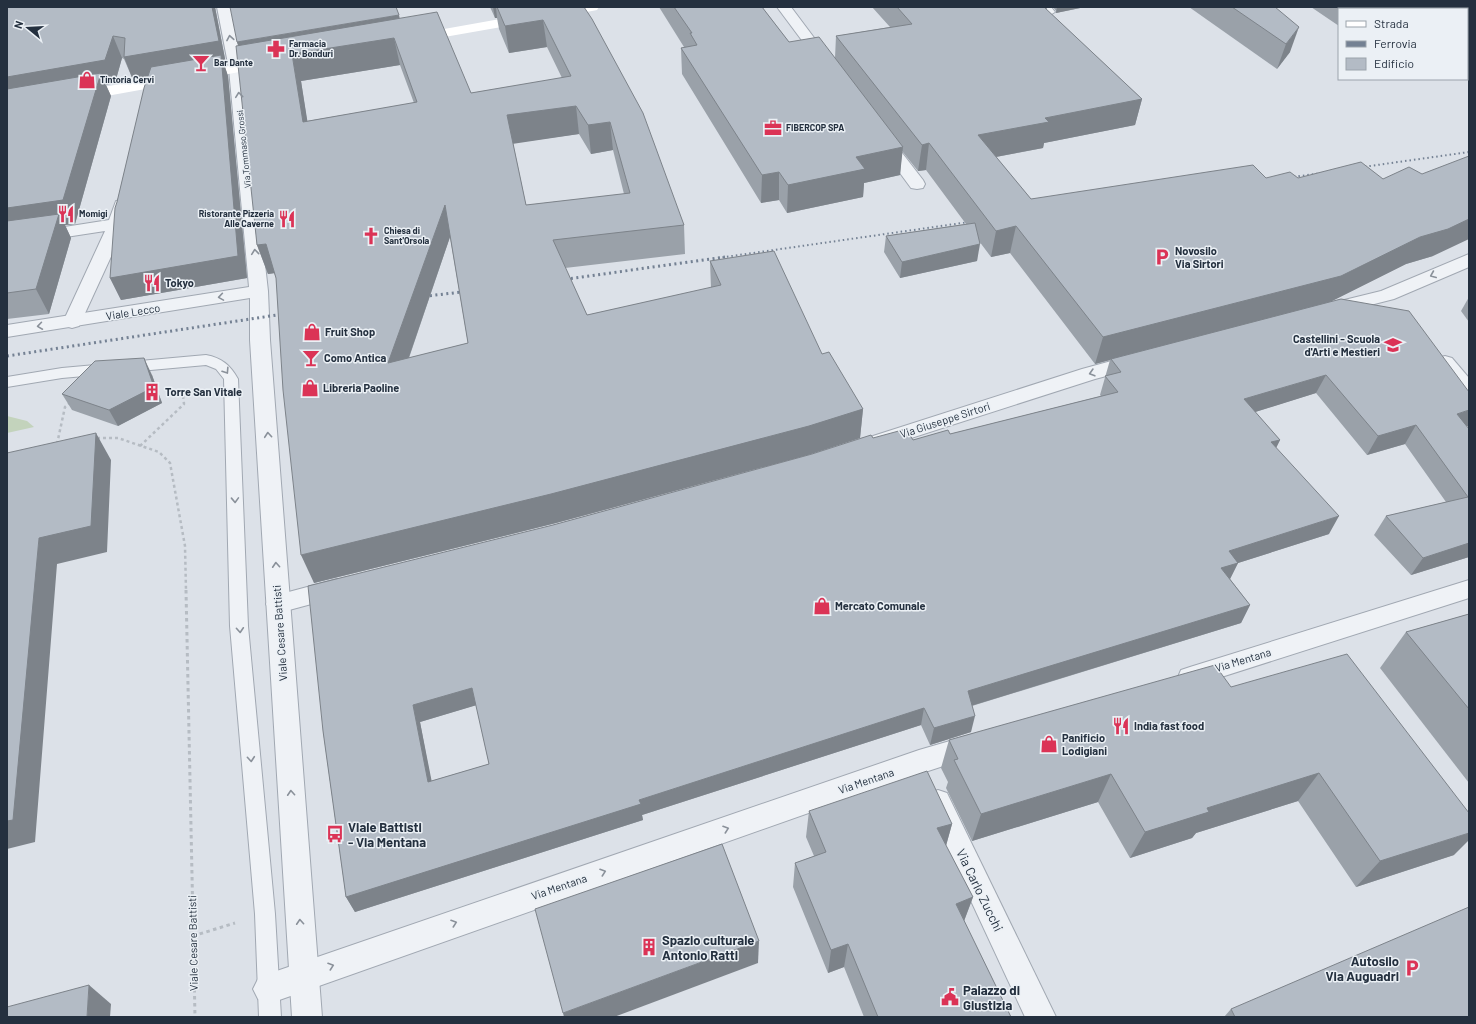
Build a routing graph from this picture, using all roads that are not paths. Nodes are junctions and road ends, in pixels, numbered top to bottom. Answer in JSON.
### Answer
{"nodes":[{"id":1,"x":224,"y":7,"type":"edge"},
{"id":2,"x":592,"y":7,"type":"edge"},
{"id":3,"x":784,"y":7,"type":"edge"},
{"id":4,"x":406,"y":39,"type":"edge"},
{"id":5,"x":282,"y":61,"type":"edge"},
{"id":6,"x":236,"y":69,"type":"junction"},
{"id":7,"x":836,"y":77,"type":"edge"},
{"id":8,"x":68,"y":98,"type":"edge"},
{"id":9,"x":874,"y":127,"type":"edge"},
{"id":10,"x":917,"y":184,"type":"dead end"},
{"id":11,"x":126,"y":186,"type":"edge"},
{"id":12,"x":118,"y":224,"type":"junction"},
{"id":13,"x":7,"y":241,"type":"edge"},
{"id":14,"x":1469,"y":260,"type":"edge"},
{"id":15,"x":259,"y":291,"type":"junction"},
{"id":16,"x":1387,"y":295,"type":"junction"},
{"id":17,"x":1401,"y":312,"type":"edge"},
{"id":18,"x":1310,"y":315,"type":"edge"},
{"id":19,"x":72,"y":322,"type":"junction"},
{"id":20,"x":7,"y":331,"type":"edge"},
{"id":21,"x":1435,"y":352,"type":"edge"},
{"id":22,"x":1157,"y":356,"type":"edge"},
{"id":23,"x":7,"y":382,"type":"edge"},
{"id":24,"x":1469,"y":392,"type":"edge"},
{"id":25,"x":861,"y":447,"type":"edge"},
{"id":26,"x":358,"y":582,"type":"edge"},
{"id":27,"x":1469,"y":589,"type":"edge"},
{"id":28,"x":278,"y":604,"type":"junction"},
{"id":29,"x":1168,"y":684,"type":"edge"},
{"id":30,"x":994,"y":738,"type":"edge"},
{"id":31,"x":919,"y":762,"type":"junction"},
{"id":32,"x":303,"y":975,"type":"junction"},
{"id":33,"x":268,"y":989,"type":"junction"},
{"id":34,"x":270,"y":1017,"type":"edge"},
{"id":35,"x":307,"y":1017,"type":"edge"},
{"id":36,"x":1041,"y":1017,"type":"edge"}],
"edges":[{"from":6,"to":1,"type":"street","name":"Via Tommaso Grossi","one_way":true},
{"from":2,"to":4,"type":"main road"},
{"from":3,"to":7,"type":"street"},
{"from":5,"to":6,"type":"main road"},
{"from":6,"to":8,"type":"main road"},
{"from":15,"to":6,"type":"street","name":"Via Tommaso Grossi","one_way":true},
{"from":9,"to":10,"type":"street"},
{"from":11,"to":12,"type":"street"},
{"from":12,"to":13,"type":"street"},
{"from":12,"to":19,"type":"street"},
{"from":14,"to":16,"type":"street","one_way":true},
{"from":15,"to":19,"type":"street","name":"Viale Lecco","one_way":true},
{"from":28,"to":15,"type":"street","name":"Viale Cesare Battisti","one_way":true},
{"from":16,"to":17,"type":"street"},
{"from":16,"to":18,"type":"street"},
{"from":19,"to":20,"type":"street","name":"Viale Lecco","one_way":true},
{"from":21,"to":24,"type":"street"},
{"from":22,"to":25,"type":"street","name":"Via Giuseppe Sirtori","one_way":true},
{"from":23,"to":33,"type":"lane","one_way":true},
{"from":26,"to":28,"type":"street"},
{"from":27,"to":29,"type":"street","name":"Via Mentana"},
{"from":32,"to":28,"type":"street","name":"Viale Cesare Battisti","one_way":true},
{"from":30,"to":31,"type":"street","name":"Via Mentana"},
{"from":32,"to":31,"type":"street","name":"Via Mentana","one_way":true},
{"from":31,"to":36,"type":"street","name":"Via Carlo Zucchi"},
{"from":32,"to":33,"type":"street","name":"Via Mentana"},
{"from":32,"to":35,"type":"street","name":"Viale Cesare Battisti"},
{"from":33,"to":34,"type":"lane"}]}
